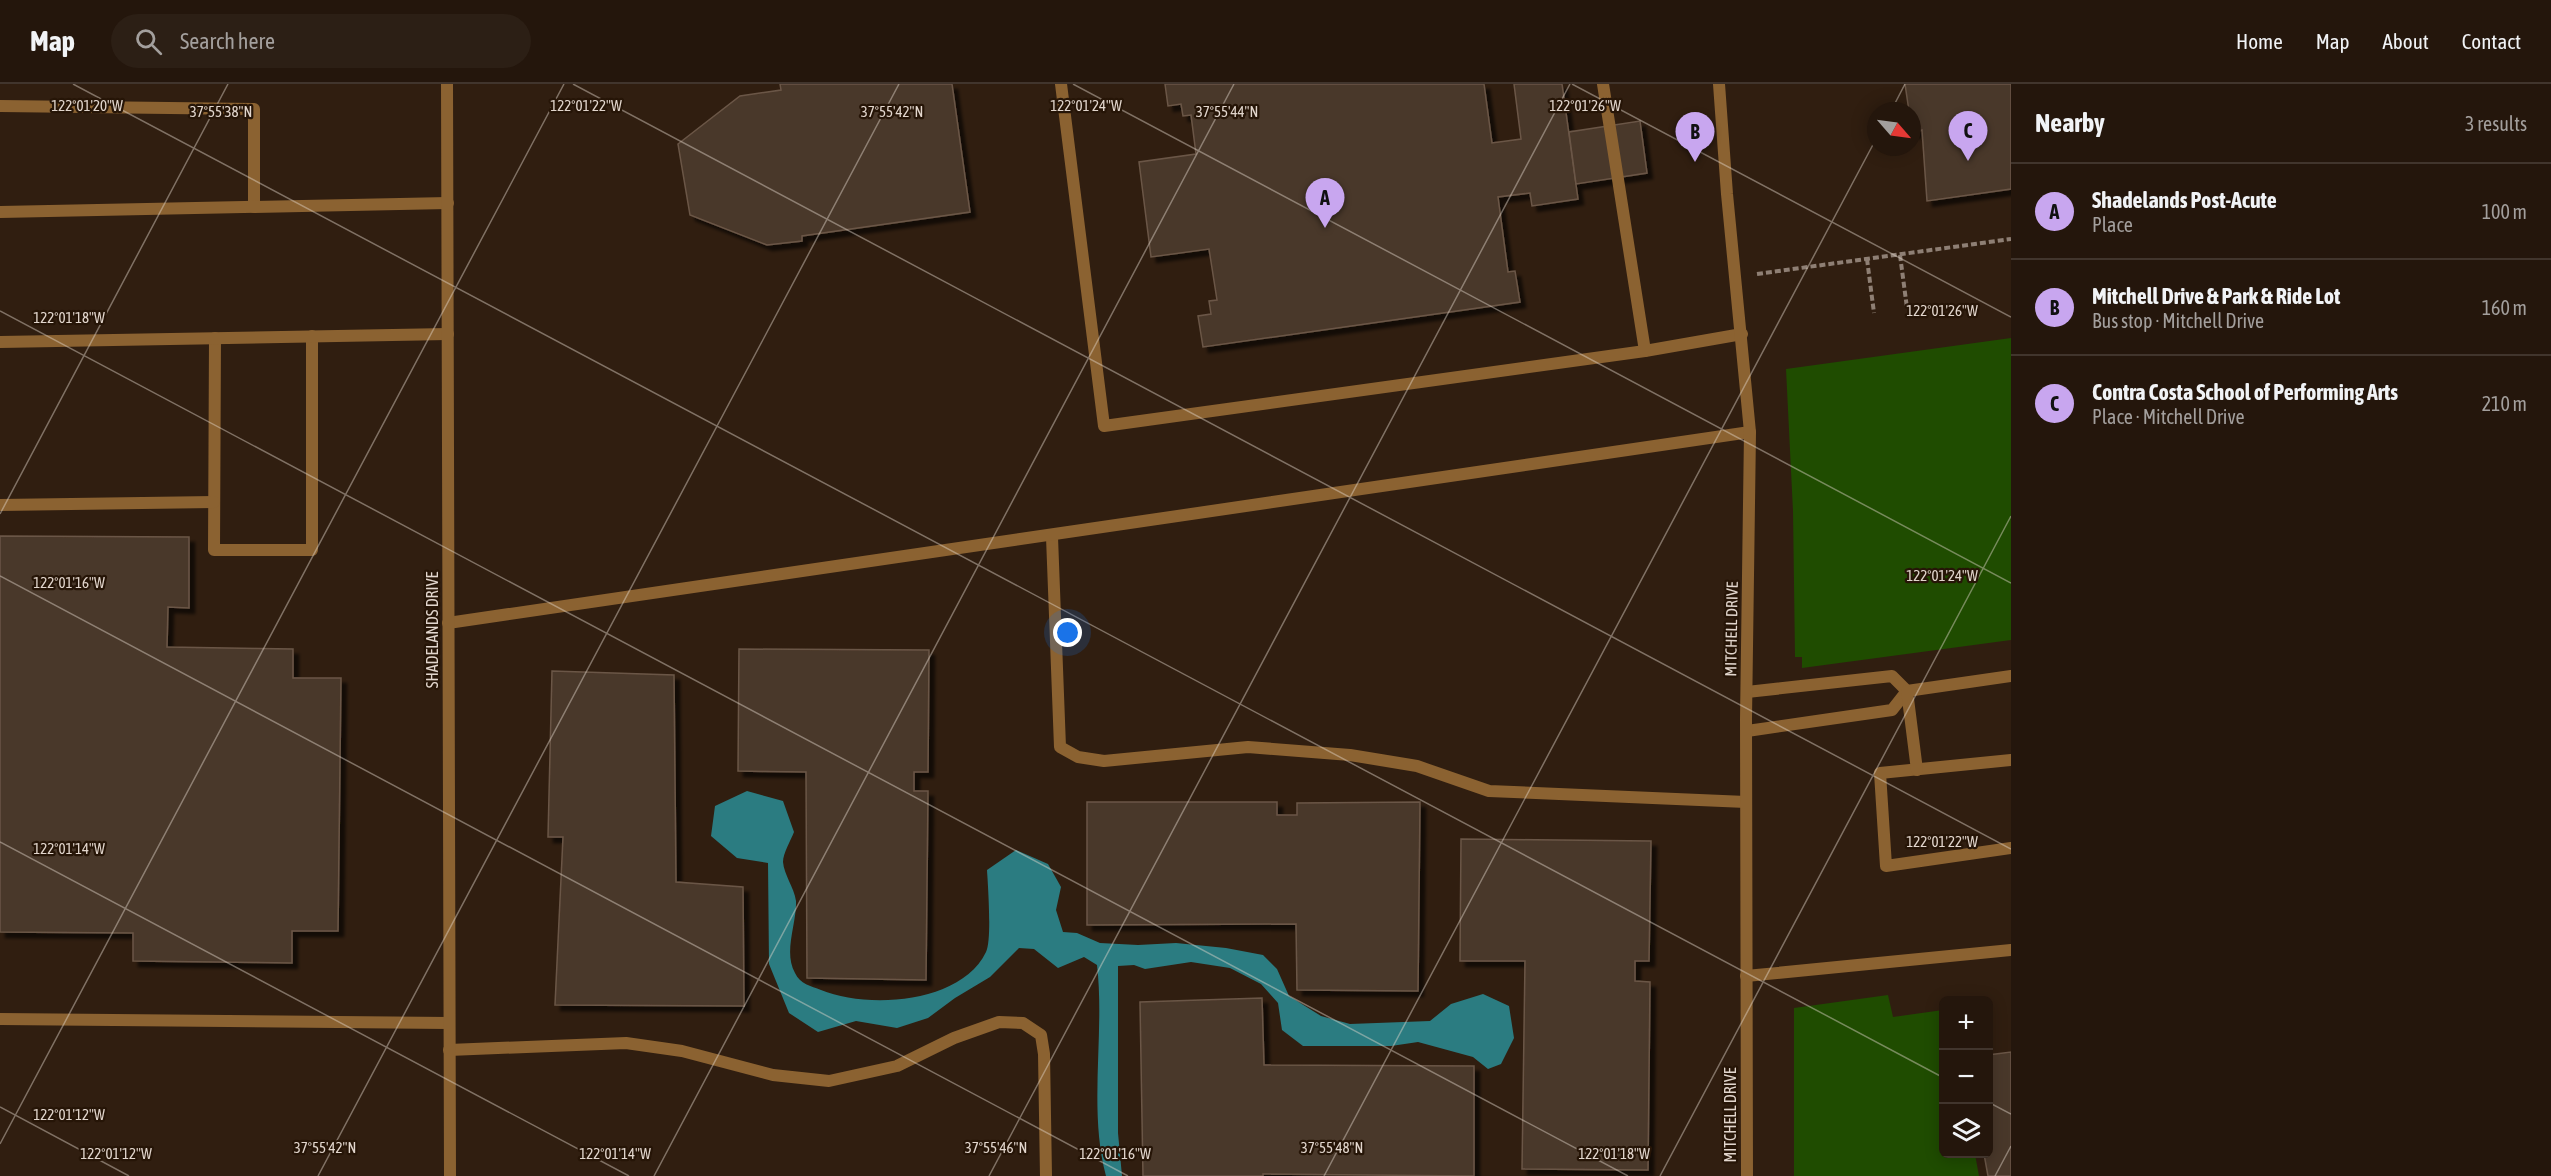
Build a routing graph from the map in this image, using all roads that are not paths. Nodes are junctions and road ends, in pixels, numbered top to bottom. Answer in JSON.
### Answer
{"nodes":[{"id":1,"x":447,"y":84,"type":"edge"},
{"id":2,"x":1060,"y":84,"type":"edge"},
{"id":3,"x":1603,"y":84,"type":"edge"},
{"id":4,"x":1719,"y":84,"type":"edge"},
{"id":5,"x":0,"y":106,"type":"edge"},
{"id":6,"x":448,"y":203,"type":"junction"},
{"id":7,"x":254,"y":207,"type":"junction"},
{"id":8,"x":0,"y":212,"type":"edge"},
{"id":9,"x":448,"y":333,"type":"junction"},
{"id":10,"x":1742,"y":334,"type":"junction"},
{"id":11,"x":312,"y":336,"type":"junction"},
{"id":12,"x":214,"y":338,"type":"junction"},
{"id":13,"x":0,"y":342,"type":"edge"},
{"id":14,"x":1645,"y":351,"type":"junction"},
{"id":15,"x":1750,"y":432,"type":"junction"},
{"id":16,"x":214,"y":502,"type":"junction"},
{"id":17,"x":0,"y":505,"type":"edge"},
{"id":18,"x":1052,"y":537,"type":"junction"},
{"id":19,"x":448,"y":623,"type":"junction"},
{"id":20,"x":2011,"y":676,"type":"edge"},
{"id":21,"x":1907,"y":691,"type":"junction"},
{"id":22,"x":1747,"y":692,"type":"junction"},
{"id":23,"x":1747,"y":731,"type":"junction"},
{"id":24,"x":2011,"y":760,"type":"edge"},
{"id":25,"x":1917,"y":771,"type":"junction"},
{"id":26,"x":1746,"y":802,"type":"junction"},
{"id":27,"x":2011,"y":848,"type":"edge"},
{"id":28,"x":2011,"y":950,"type":"edge"},
{"id":29,"x":1746,"y":976,"type":"junction"},
{"id":30,"x":0,"y":1019,"type":"edge"},
{"id":31,"x":449,"y":1023,"type":"junction"},
{"id":32,"x":449,"y":1050,"type":"junction"},
{"id":33,"x":450,"y":1176,"type":"edge"},
{"id":34,"x":1046,"y":1176,"type":"edge"},
{"id":35,"x":1747,"y":1176,"type":"edge"}],
"edges":[{"from":1,"to":6,"type":"street","name":"SHADELANDS DRIVE"},
{"from":2,"to":14,"type":"street"},
{"from":3,"to":14,"type":"street"},
{"from":4,"to":10,"type":"street","name":"MITCHELL DRIVE"},
{"from":5,"to":7,"type":"street"},
{"from":6,"to":7,"type":"street"},
{"from":6,"to":9,"type":"street","name":"SHADELANDS DRIVE"},
{"from":7,"to":8,"type":"street"},
{"from":9,"to":11,"type":"street"},
{"from":9,"to":19,"type":"street","name":"SHADELANDS DRIVE"},
{"from":10,"to":14,"type":"street"},
{"from":10,"to":15,"type":"street","name":"MITCHELL DRIVE"},
{"from":11,"to":12,"type":"street"},
{"from":11,"to":16,"type":"street"},
{"from":12,"to":13,"type":"street"},
{"from":12,"to":16,"type":"street"},
{"from":15,"to":18,"type":"street"},
{"from":15,"to":22,"type":"street","name":"MITCHELL DRIVE"},
{"from":16,"to":17,"type":"street"},
{"from":18,"to":19,"type":"street"},
{"from":18,"to":26,"type":"street"},
{"from":19,"to":31,"type":"street","name":"SHADELANDS DRIVE"},
{"from":20,"to":21,"type":"street"},
{"from":21,"to":22,"type":"street"},
{"from":21,"to":23,"type":"street"},
{"from":21,"to":25,"type":"street"},
{"from":22,"to":23,"type":"street","name":"MITCHELL DRIVE"},
{"from":23,"to":26,"type":"street","name":"MITCHELL DRIVE"},
{"from":24,"to":25,"type":"street"},
{"from":25,"to":27,"type":"street"},
{"from":26,"to":29,"type":"street","name":"MITCHELL DRIVE"},
{"from":28,"to":29,"type":"street"},
{"from":29,"to":35,"type":"street","name":"MITCHELL DRIVE"},
{"from":30,"to":31,"type":"street"},
{"from":31,"to":32,"type":"street","name":"SHADELANDS DRIVE"},
{"from":32,"to":33,"type":"street","name":"SHADELANDS DRIVE"},
{"from":32,"to":34,"type":"street"}]}
